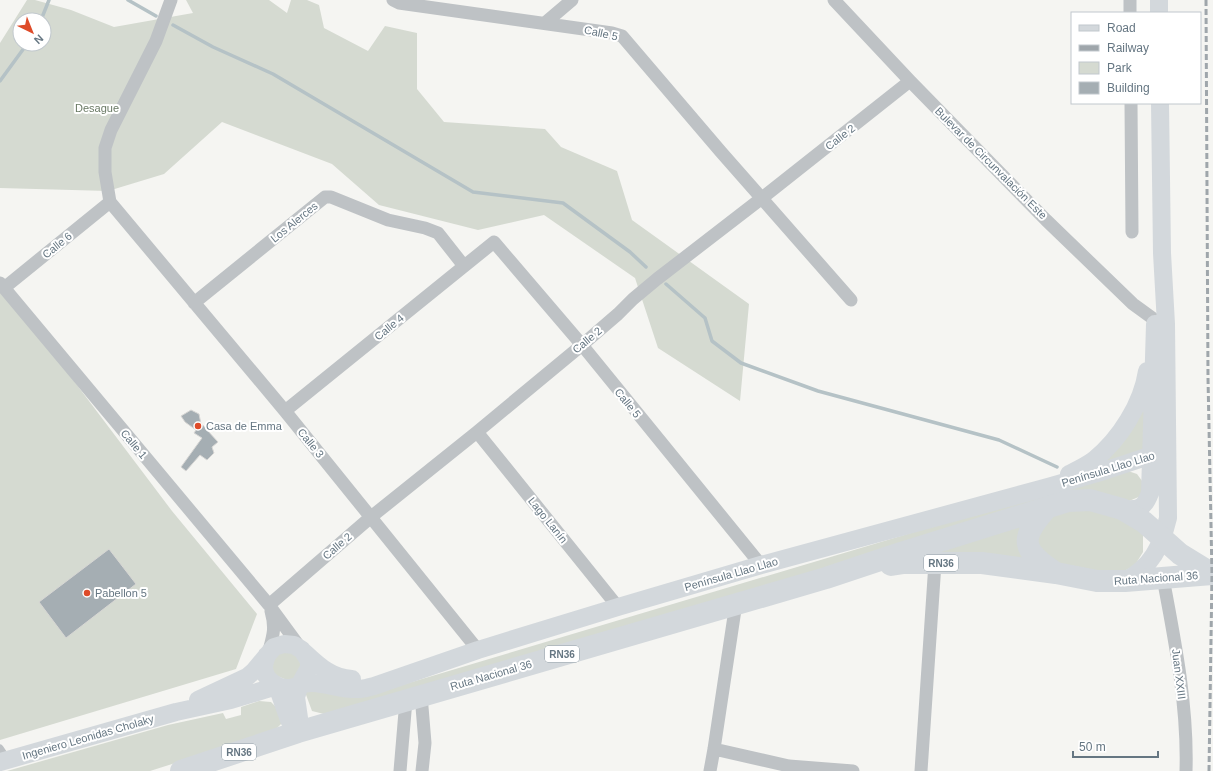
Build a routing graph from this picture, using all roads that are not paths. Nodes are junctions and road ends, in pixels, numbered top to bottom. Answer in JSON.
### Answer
{"nodes":[{"id":1,"x":171,"y":0,"type":"edge"},
{"id":2,"x":393,"y":0,"type":"edge"},
{"id":3,"x":572,"y":0,"type":"edge"},
{"id":4,"x":834,"y":0,"type":"edge"},
{"id":5,"x":1130,"y":0,"type":"edge"},
{"id":6,"x":1159,"y":0,"type":"edge"},
{"id":7,"x":1130,"y":12,"type":"edge"},
{"id":8,"x":1159,"y":12,"type":"edge"},
{"id":9,"x":545,"y":23,"type":"junction"},
{"id":10,"x":910,"y":81,"type":"junction"},
{"id":11,"x":1131,"y":104,"type":"edge"},
{"id":12,"x":1160,"y":104,"type":"edge"},
{"id":13,"x":762,"y":198,"type":"junction"},
{"id":14,"x":110,"y":202,"type":"junction"},
{"id":15,"x":1132,"y":232,"type":"dead end"},
{"id":16,"x":494,"y":242,"type":"joint"},
{"id":17,"x":1162,"y":253,"type":"junction"},
{"id":18,"x":464,"y":266,"type":"junction"},
{"id":19,"x":2,"y":285,"type":"edge"},
{"id":20,"x":851,"y":300,"type":"dead end"},
{"id":21,"x":194,"y":303,"type":"junction"},
{"id":22,"x":1155,"y":320,"type":"junction"},
{"id":23,"x":582,"y":345,"type":"junction"},
{"id":24,"x":285,"y":411,"type":"junction"},
{"id":25,"x":477,"y":432,"type":"junction"},
{"id":26,"x":1159,"y":453,"type":"junction"},
{"id":27,"x":1048,"y":498,"type":"junction"},
{"id":28,"x":1122,"y":509,"type":"junction"},
{"id":29,"x":371,"y":517,"type":"junction"},
{"id":30,"x":1163,"y":538,"type":"junction"},
{"id":31,"x":935,"y":563,"type":"junction"},
{"id":32,"x":761,"y":565,"type":"junction"},
{"id":33,"x":1056,"y":573,"type":"junction"},
{"id":34,"x":1212,"y":574,"type":"edge"},
{"id":35,"x":826,"y":578,"type":"junction"},
{"id":36,"x":1163,"y":578,"type":"junction"},
{"id":37,"x":1125,"y":581,"type":"junction"},
{"id":38,"x":736,"y":603,"type":"junction"},
{"id":39,"x":269,"y":605,"type":"junction"},
{"id":40,"x":618,"y":608,"type":"junction"},
{"id":41,"x":302,"y":650,"type":"junction"},
{"id":42,"x":478,"y":650,"type":"junction"},
{"id":43,"x":267,"y":655,"type":"junction"},
{"id":44,"x":417,"y":671,"type":"junction"},
{"id":45,"x":300,"y":684,"type":"junction"},
{"id":46,"x":277,"y":686,"type":"junction"},
{"id":47,"x":414,"y":698,"type":"junction"},
{"id":48,"x":176,"y":712,"type":"junction"},
{"id":49,"x":298,"y":732,"type":"junction"},
{"id":50,"x":714,"y":749,"type":"junction"},
{"id":51,"x":3,"y":757,"type":"edge"},
{"id":52,"x":188,"y":770,"type":"edge"},
{"id":53,"x":400,"y":771,"type":"edge"},
{"id":54,"x":422,"y":771,"type":"edge"},
{"id":55,"x":710,"y":771,"type":"edge"},
{"id":56,"x":854,"y":771,"type":"edge"},
{"id":57,"x":921,"y":771,"type":"edge"},
{"id":58,"x":1186,"y":771,"type":"edge"}],
"edges":[{"from":1,"to":14,"type":"street"},
{"from":2,"to":9,"type":"street","name":"Calle 5"},
{"from":3,"to":9,"type":"street"},
{"from":4,"to":10,"type":"street","name":"Bulevar de Circunvalación Este"},
{"from":5,"to":7,"type":"street"},
{"from":6,"to":8,"type":"main road"},
{"from":9,"to":13,"type":"street","name":"Calle 5"},
{"from":10,"to":13,"type":"street","name":"Calle 2"},
{"from":10,"to":22,"type":"street","name":"Bulevar de Circunvalación Este"},
{"from":11,"to":15,"type":"street"},
{"from":12,"to":17,"type":"main road"},
{"from":13,"to":20,"type":"street","name":"Calle 5"},
{"from":13,"to":23,"type":"street","name":"Calle 2"},
{"from":14,"to":19,"type":"street","name":"Calle 6"},
{"from":14,"to":21,"type":"street","name":"Calle 3"},
{"from":16,"to":18,"type":"street","name":"Calle 4"},
{"from":16,"to":23,"type":"street","name":"Calle 5"},
{"from":17,"to":22,"type":"main road"},
{"from":17,"to":26,"type":"main road"},
{"from":18,"to":21,"type":"street","name":"Los Alerces"},
{"from":18,"to":24,"type":"street","name":"Calle 4"},
{"from":19,"to":39,"type":"street","name":"Calle 1"},
{"from":21,"to":24,"type":"street","name":"Calle 3"},
{"from":22,"to":26,"type":"main road"},
{"from":22,"to":27,"type":"main road","name":"Península Llao Llao"},
{"from":23,"to":25,"type":"street","name":"Calle 2"},
{"from":23,"to":32,"type":"street","name":"Calle 5"},
{"from":24,"to":29,"type":"street","name":"Calle 3"},
{"from":25,"to":29,"type":"street","name":"Calle 2"},
{"from":25,"to":40,"type":"street","name":"Lago Lanín"},
{"from":26,"to":27,"type":"main road","name":"Península Llao Llao"},
{"from":26,"to":28,"type":"main road"},
{"from":26,"to":30,"type":"main road"},
{"from":27,"to":28,"type":"highway","name":"Ruta Nacional 36","number":"RN36"},
{"from":27,"to":32,"type":"main road","name":"Península Llao Llao"},
{"from":27,"to":33,"type":"highway","number":"RN36"},
{"from":27,"to":35,"type":"highway","name":"Ruta Nacional 36","number":"RN36"},
{"from":28,"to":30,"type":"highway","name":"Ruta Nacional 36","number":"RN36"},
{"from":29,"to":39,"type":"street","name":"Calle 2"},
{"from":29,"to":42,"type":"street","name":"Calle 3"},
{"from":30,"to":34,"type":"highway","name":"Ruta Nacional 36","number":"RN36"},
{"from":30,"to":37,"type":"main road"},
{"from":31,"to":33,"type":"highway","name":"Ruta Nacional 36","number":"RN36"},
{"from":31,"to":35,"type":"highway","name":"Ruta Nacional 36","number":"RN36"},
{"from":31,"to":57,"type":"street"},
{"from":32,"to":40,"type":"main road","name":"Península Llao Llao"},
{"from":33,"to":37,"type":"highway","name":"Ruta Nacional 36","number":"RN36"},
{"from":34,"to":36,"type":"highway","name":"Ruta Nacional 36","number":"RN36"},
{"from":35,"to":38,"type":"highway","name":"Ruta Nacional 36","number":"RN36"},
{"from":36,"to":37,"type":"highway","name":"Ruta Nacional 36","number":"RN36"},
{"from":36,"to":58,"type":"street","name":"Juan XXIII"},
{"from":38,"to":47,"type":"highway","name":"Ruta Nacional 36","number":"RN36"},
{"from":38,"to":50,"type":"street"},
{"from":39,"to":41,"type":"street","name":"Calle 1"},
{"from":39,"to":43,"type":"street","name":"Calle 1"},
{"from":40,"to":42,"type":"main road","name":"Península Llao Llao"},
{"from":41,"to":43,"type":"main road"},
{"from":41,"to":44,"type":"main road","name":"Península Llao Llao"},
{"from":41,"to":45,"type":"main road"},
{"from":42,"to":44,"type":"main road","name":"Península Llao Llao"},
{"from":43,"to":46,"type":"main road"},
{"from":43,"to":48,"type":"main road"},
{"from":44,"to":45,"type":"main road","name":"Península Llao Llao"},
{"from":45,"to":46,"type":"main road"},
{"from":45,"to":49,"type":"main road"},
{"from":46,"to":48,"type":"main road"},
{"from":46,"to":49,"type":"main road"},
{"from":47,"to":49,"type":"highway","name":"Ruta Nacional 36","number":"RN36"},
{"from":47,"to":53,"type":"street"},
{"from":47,"to":54,"type":"street"},
{"from":48,"to":51,"type":"main road","name":"Ingeniero Leonidas Cholaky"},
{"from":49,"to":52,"type":"highway","name":"Ruta Nacional 36","number":"RN36"},
{"from":50,"to":55,"type":"street"},
{"from":50,"to":56,"type":"street"}]}
